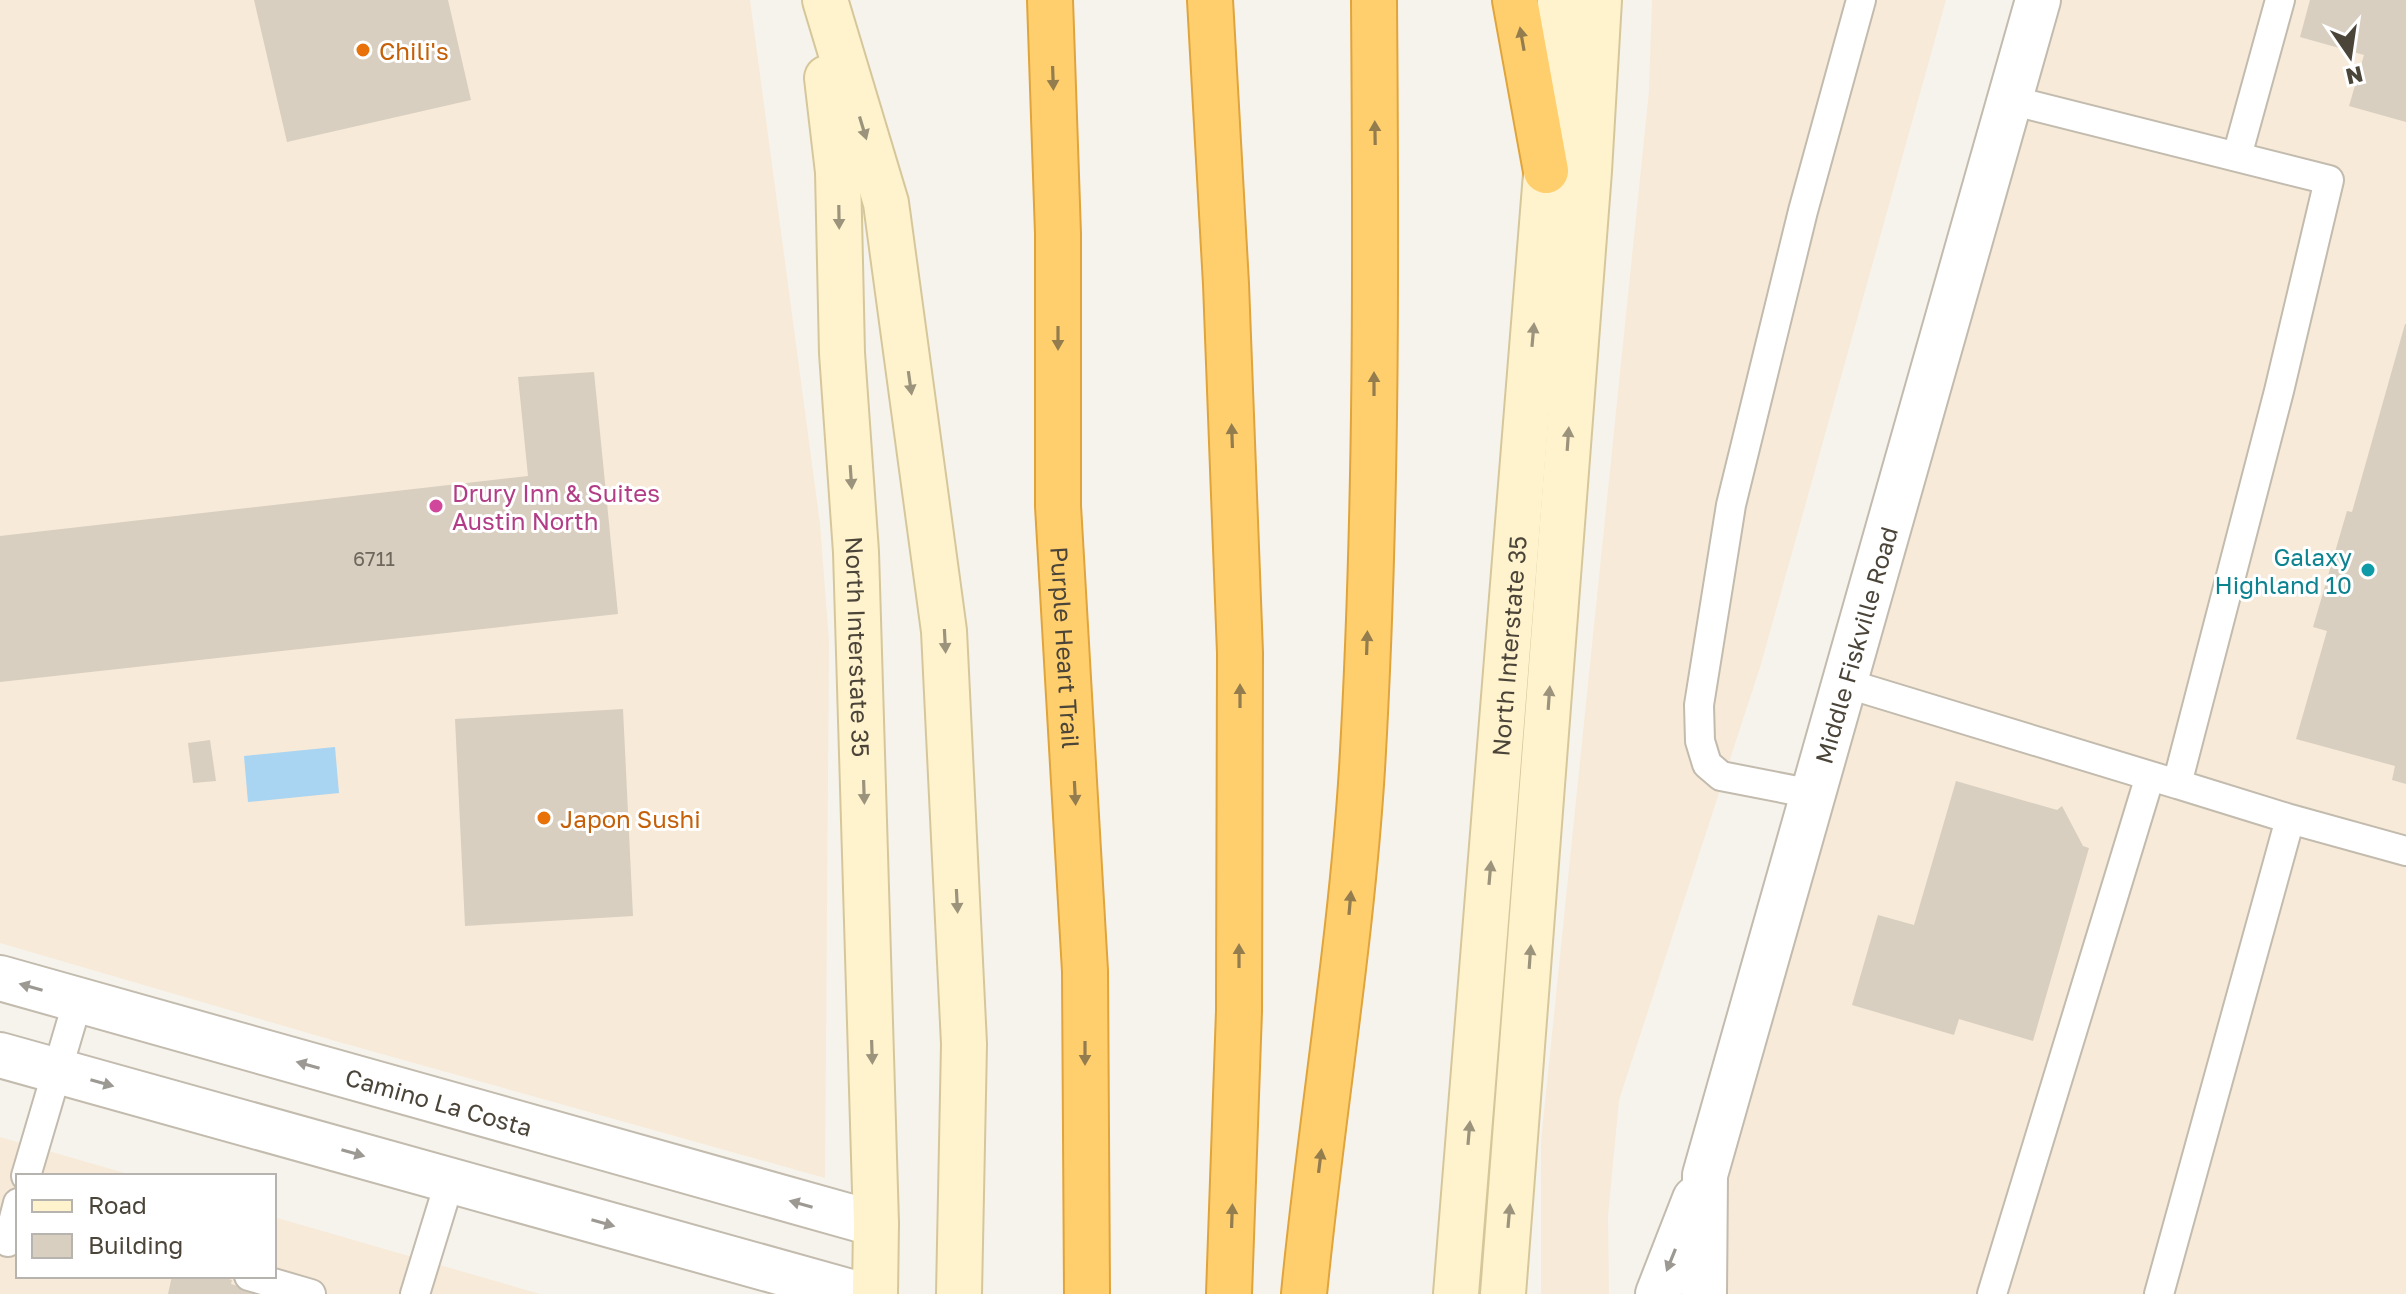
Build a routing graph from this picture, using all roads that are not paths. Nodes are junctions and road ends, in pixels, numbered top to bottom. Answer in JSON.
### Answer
{"nodes":[{"id":1,"x":818,"y":0,"type":"edge"},
{"id":2,"x":825,"y":0,"type":"edge"},
{"id":3,"x":1050,"y":0,"type":"edge"},
{"id":4,"x":1210,"y":0,"type":"edge"},
{"id":5,"x":1374,"y":0,"type":"edge"},
{"id":6,"x":1515,"y":0,"type":"edge"},
{"id":7,"x":1560,"y":0,"type":"edge"},
{"id":8,"x":1599,"y":0,"type":"edge"},
{"id":9,"x":1861,"y":0,"type":"edge"},
{"id":10,"x":2038,"y":0,"type":"edge"},
{"id":11,"x":2280,"y":0,"type":"edge"},
{"id":12,"x":2010,"y":100,"type":"junction"},
{"id":13,"x":2237,"y":156,"type":"junction"},
{"id":14,"x":1546,"y":171,"type":"junction"},
{"id":15,"x":1845,"y":683,"type":"junction"},
{"id":16,"x":2163,"y":780,"type":"junction"},
{"id":17,"x":1813,"y":794,"type":"junction"},
{"id":18,"x":2290,"y":819,"type":"junction"},
{"id":19,"x":2406,"y":851,"type":"edge"},
{"id":20,"x":0,"y":978,"type":"edge"},
{"id":21,"x":78,"y":1000,"type":"junction"},
{"id":22,"x":0,"y":1055,"type":"edge"},
{"id":23,"x":58,"y":1071,"type":"junction"},
{"id":24,"x":27,"y":1174,"type":"edge"},
{"id":25,"x":1705,"y":1175,"type":"junction"},
{"id":26,"x":450,"y":1180,"type":"junction"},
{"id":27,"x":16,"y":1211,"type":"edge"},
{"id":28,"x":876,"y":1224,"type":"junction"},
{"id":29,"x":9,"y":1241,"type":"edge"},
{"id":30,"x":256,"y":1278,"type":"edge"},
{"id":31,"x":311,"y":1294,"type":"edge"},
{"id":32,"x":415,"y":1294,"type":"edge"},
{"id":33,"x":858,"y":1294,"type":"edge"},
{"id":34,"x":875,"y":1294,"type":"edge"},
{"id":35,"x":959,"y":1294,"type":"edge"},
{"id":36,"x":1087,"y":1294,"type":"edge"},
{"id":37,"x":1229,"y":1294,"type":"edge"},
{"id":38,"x":1304,"y":1294,"type":"edge"},
{"id":39,"x":1456,"y":1294,"type":"edge"},
{"id":40,"x":1503,"y":1294,"type":"edge"},
{"id":41,"x":1658,"y":1294,"type":"edge"},
{"id":42,"x":1704,"y":1294,"type":"edge"},
{"id":43,"x":1992,"y":1294,"type":"edge"},
{"id":44,"x":2159,"y":1294,"type":"edge"}],
"edges":[{"from":1,"to":28,"type":"main road","name":"North Interstate 35","one_way":true},
{"from":2,"to":35,"type":"main road","one_way":true},
{"from":3,"to":36,"type":"highway","name":"Purple Heart Trail","one_way":true},
{"from":37,"to":4,"type":"highway","one_way":true},
{"from":38,"to":5,"type":"highway","one_way":true},
{"from":14,"to":6,"type":"highway","one_way":true},
{"from":7,"to":14,"type":"main road","name":"North Interstate 35"},
{"from":40,"to":8,"type":"main road","one_way":true},
{"from":9,"to":17,"type":"lane"},
{"from":10,"to":12,"type":"street","name":"Middle Fiskville Road"},
{"from":11,"to":13,"type":"lane"},
{"from":12,"to":13,"type":"lane"},
{"from":12,"to":15,"type":"street","name":"Middle Fiskville Road"},
{"from":13,"to":16,"type":"lane"},
{"from":39,"to":14,"type":"main road","name":"North Interstate 35","one_way":true},
{"from":15,"to":16,"type":"lane"},
{"from":15,"to":17,"type":"street","name":"Middle Fiskville Road"},
{"from":16,"to":18,"type":"lane"},
{"from":16,"to":43,"type":"lane"},
{"from":17,"to":25,"type":"street","name":"Middle Fiskville Road"},
{"from":18,"to":19,"type":"lane"},
{"from":18,"to":44,"type":"lane"},
{"from":21,"to":20,"type":"street","name":"Camino La Costa","one_way":true},
{"from":21,"to":23,"type":"lane"},
{"from":28,"to":21,"type":"street","name":"Camino La Costa","one_way":true},
{"from":22,"to":23,"type":"street"},
{"from":23,"to":24,"type":"lane"},
{"from":23,"to":26,"type":"street","one_way":true},
{"from":25,"to":41,"type":"street","one_way":true},
{"from":25,"to":42,"type":"street","name":"Middle Fiskville Road"},
{"from":26,"to":32,"type":"lane"},
{"from":26,"to":33,"type":"street","one_way":true},
{"from":27,"to":29,"type":"lane"},
{"from":28,"to":34,"type":"main road","name":"North Interstate 35"},
{"from":30,"to":31,"type":"lane"}]}
